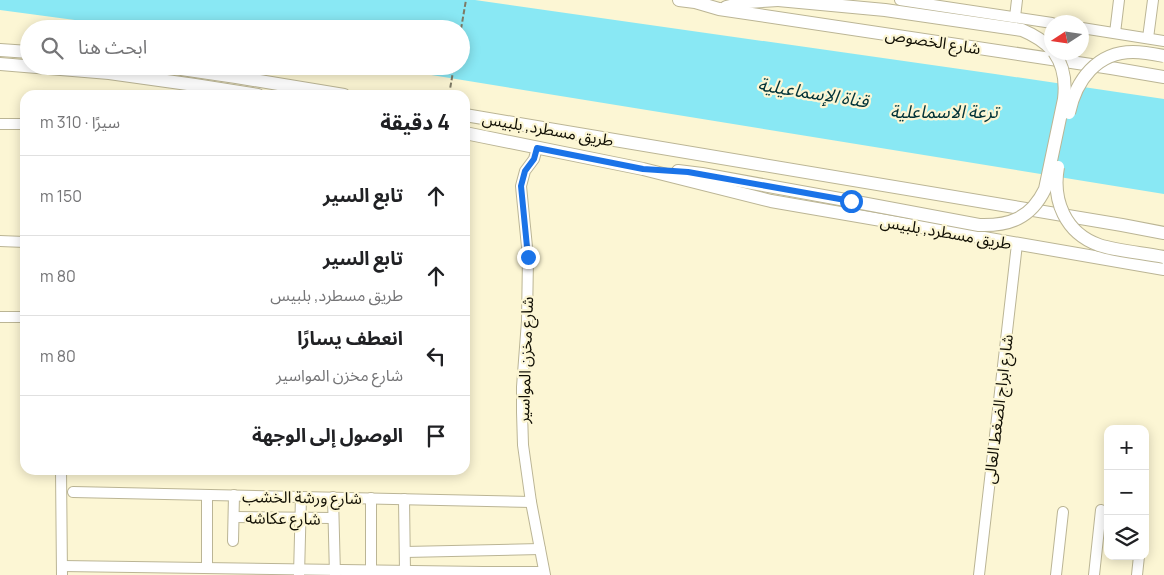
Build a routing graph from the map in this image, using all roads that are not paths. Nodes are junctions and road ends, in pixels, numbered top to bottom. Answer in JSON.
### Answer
{"nodes":[{"id":1,"x":679,"y":0,"type":"edge"},
{"id":2,"x":778,"y":0,"type":"edge"},
{"id":3,"x":900,"y":0,"type":"edge"},
{"id":4,"x":1017,"y":0,"type":"edge"},
{"id":5,"x":1119,"y":0,"type":"edge"},
{"id":6,"x":1153,"y":0,"type":"edge"},
{"id":7,"x":697,"y":2,"type":"edge"},
{"id":8,"x":938,"y":3,"type":"edge"},
{"id":9,"x":718,"y":4,"type":"edge"},
{"id":10,"x":1015,"y":17,"type":"junction"},
{"id":11,"x":1044,"y":22,"type":"edge"},
{"id":12,"x":1089,"y":29,"type":"edge"},
{"id":13,"x":1115,"y":33,"type":"junction"},
{"id":14,"x":1148,"y":38,"type":"junction"},
{"id":15,"x":1164,"y":41,"type":"edge"},
{"id":16,"x":1044,"y":42,"type":"edge"},
{"id":17,"x":0,"y":50,"type":"edge"},
{"id":18,"x":20,"y":51,"type":"edge"},
{"id":19,"x":1164,"y":56,"type":"edge"},
{"id":20,"x":1058,"y":60,"type":"edge"},
{"id":21,"x":0,"y":64,"type":"edge"},
{"id":22,"x":20,"y":66,"type":"edge"},
{"id":23,"x":119,"y":75,"type":"edge"},
{"id":24,"x":228,"y":75,"type":"edge"},
{"id":25,"x":1164,"y":77,"type":"edge"},
{"id":26,"x":194,"y":90,"type":"edge"},
{"id":27,"x":316,"y":90,"type":"edge"},
{"id":28,"x":470,"y":116,"type":"edge"},
{"id":29,"x":0,"y":124,"type":"edge"},
{"id":30,"x":20,"y":124,"type":"edge"},
{"id":31,"x":470,"y":135,"type":"edge"},
{"id":32,"x":537,"y":148,"type":"junction"},
{"id":33,"x":643,"y":169,"type":"junction"},
{"id":34,"x":1164,"y":233,"type":"edge"},
{"id":35,"x":0,"y":241,"type":"edge"},
{"id":36,"x":20,"y":242,"type":"edge"},
{"id":37,"x":1017,"y":244,"type":"junction"},
{"id":38,"x":1164,"y":257,"type":"edge"},
{"id":39,"x":1164,"y":269,"type":"edge"},
{"id":40,"x":0,"y":317,"type":"edge"},
{"id":41,"x":20,"y":317,"type":"edge"},
{"id":42,"x":61,"y":475,"type":"edge"},
{"id":43,"x":73,"y":492,"type":"dead end"},
{"id":44,"x":207,"y":495,"type":"junction"},
{"id":45,"x":234,"y":495,"type":"junction"},
{"id":46,"x":301,"y":496,"type":"junction"},
{"id":47,"x":333,"y":497,"type":"junction"},
{"id":48,"x":371,"y":498,"type":"junction"},
{"id":49,"x":404,"y":499,"type":"junction"},
{"id":50,"x":531,"y":502,"type":"junction"},
{"id":51,"x":1102,"y":510,"type":"dead end"},
{"id":52,"x":1063,"y":512,"type":"dead end"},
{"id":53,"x":234,"y":517,"type":"junction"},
{"id":54,"x":300,"y":518,"type":"junction"},
{"id":55,"x":333,"y":518,"type":"junction"},
{"id":56,"x":233,"y":541,"type":"dead end"},
{"id":57,"x":540,"y":549,"type":"junction"},
{"id":58,"x":405,"y":552,"type":"junction"},
{"id":59,"x":1139,"y":560,"type":"edge"},
{"id":60,"x":207,"y":568,"type":"junction"},
{"id":61,"x":62,"y":570,"type":"edge"},
{"id":62,"x":145,"y":571,"type":"edge"},
{"id":63,"x":183,"y":571,"type":"edge"},
{"id":64,"x":219,"y":572,"type":"edge"},
{"id":65,"x":299,"y":572,"type":"edge"},
{"id":66,"x":374,"y":572,"type":"edge"},
{"id":67,"x":335,"y":573,"type":"edge"},
{"id":68,"x":409,"y":573,"type":"edge"},
{"id":69,"x":544,"y":573,"type":"edge"},
{"id":70,"x":979,"y":575,"type":"edge"},
{"id":71,"x":1056,"y":575,"type":"edge"},
{"id":72,"x":1094,"y":575,"type":"edge"},
{"id":73,"x":1137,"y":575,"type":"edge"}],
"edges":[{"from":1,"to":7,"type":"main road","name":"شارع الخصوص"},
{"from":2,"to":9,"type":"main road"},
{"from":2,"to":16,"type":"main road"},
{"from":3,"to":8,"type":"street"},
{"from":4,"to":10,"type":"street"},
{"from":5,"to":13,"type":"street"},
{"from":6,"to":14,"type":"street"},
{"from":7,"to":9,"type":"main road","name":"شارع الخصوص"},
{"from":8,"to":10,"type":"street"},
{"from":9,"to":25,"type":"main road","name":"شارع الخصوص"},
{"from":10,"to":11,"type":"street"},
{"from":12,"to":13,"type":"street"},
{"from":13,"to":14,"type":"street"},
{"from":14,"to":15,"type":"street"},
{"from":17,"to":18,"type":"main road"},
{"from":19,"to":38,"type":"main road","bridge":true},
{"from":20,"to":33,"type":"main road","bridge":true},
{"from":21,"to":22,"type":"main road"},
{"from":23,"to":26,"type":"main road"},
{"from":24,"to":27,"type":"main road"},
{"from":28,"to":34,"type":"main road","name":"طريق مسطرد, بلبيس"},
{"from":29,"to":30,"type":"street"},
{"from":31,"to":32,"type":"main road","name":"طريق مسطرد, بلبيس"},
{"from":32,"to":33,"type":"main road","name":"طريق مسطرد, بلبيس"},
{"from":32,"to":50,"type":"street","name":"شارع مخزن المواسير"},
{"from":33,"to":37,"type":"main road","name":"طريق مسطرد, بلبيس"},
{"from":35,"to":36,"type":"street"},
{"from":37,"to":39,"type":"main road","name":"طريق مسطرد, بلبيس"},
{"from":37,"to":70,"type":"street","name":"شارع ابراج الضغط العالى"},
{"from":40,"to":41,"type":"street"},
{"from":42,"to":61,"type":"street"},
{"from":43,"to":44,"type":"street","name":"شارع ورشة الخشب"},
{"from":44,"to":45,"type":"street","name":"شارع ورشة الخشب"},
{"from":44,"to":60,"type":"street"},
{"from":45,"to":46,"type":"street","name":"شارع ورشة الخشب"},
{"from":45,"to":53,"type":"street"},
{"from":46,"to":47,"type":"street","name":"شارع ورشة الخشب"},
{"from":46,"to":54,"type":"street"},
{"from":47,"to":48,"type":"street","name":"شارع ورشة الخشب"},
{"from":47,"to":55,"type":"street"},
{"from":48,"to":49,"type":"street","name":"شارع ورشة الخشب"},
{"from":48,"to":66,"type":"street"},
{"from":49,"to":50,"type":"street","name":"شارع ورشة الخشب"},
{"from":49,"to":58,"type":"street"},
{"from":50,"to":57,"type":"street","name":"شارع مخزن المواسير"},
{"from":51,"to":72,"type":"street"},
{"from":52,"to":71,"type":"street"},
{"from":53,"to":54,"type":"street","name":"شارع عكاشه"},
{"from":53,"to":56,"type":"street"},
{"from":54,"to":55,"type":"street","name":"شارع عكاشه"},
{"from":54,"to":65,"type":"street"},
{"from":55,"to":67,"type":"street"},
{"from":57,"to":58,"type":"street"},
{"from":57,"to":69,"type":"street","name":"شارع مخزن المواسير"},
{"from":58,"to":68,"type":"street"},
{"from":59,"to":73,"type":"street"},
{"from":60,"to":63,"type":"street"},
{"from":60,"to":64,"type":"street"},
{"from":61,"to":62,"type":"street"},
{"from":62,"to":63,"type":"street"},
{"from":64,"to":65,"type":"street"},
{"from":65,"to":67,"type":"street"},
{"from":66,"to":67,"type":"street"},
{"from":66,"to":68,"type":"street"},
{"from":68,"to":69,"type":"street"}]}
